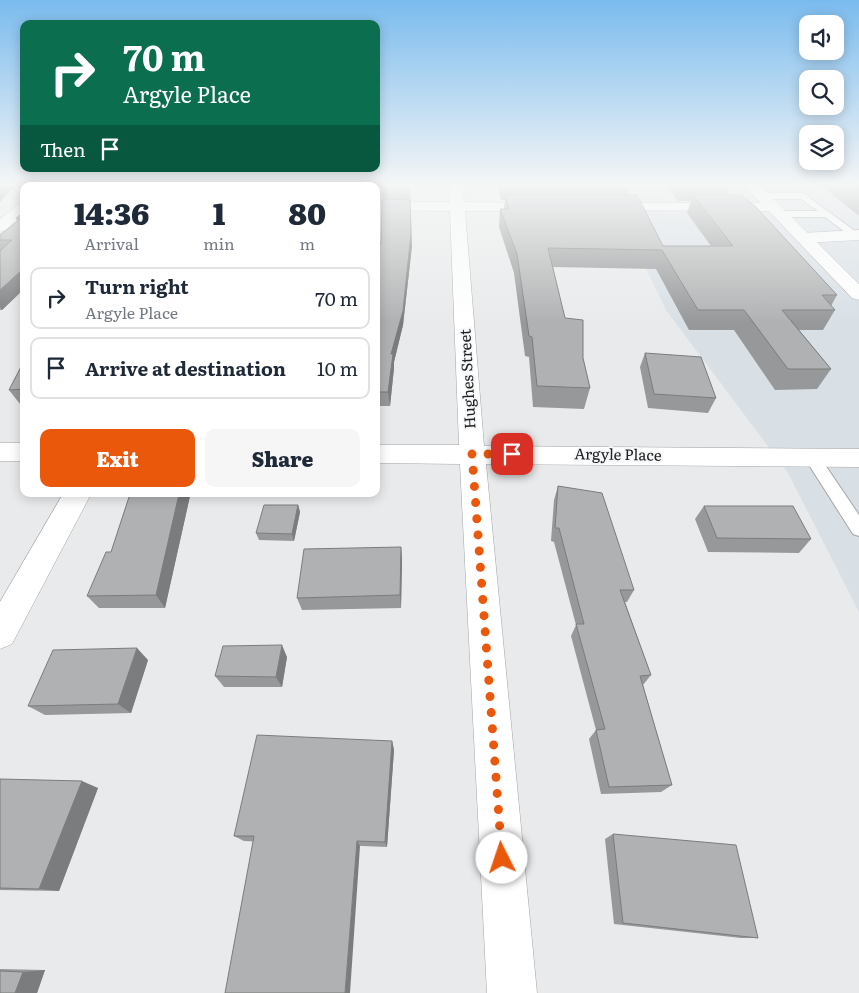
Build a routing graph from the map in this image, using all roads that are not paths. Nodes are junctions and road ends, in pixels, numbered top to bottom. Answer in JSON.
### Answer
{"nodes":[{"id":1,"x":458,"y":230,"type":"edge"},
{"id":2,"x":796,"y":230,"type":"edge"},
{"id":3,"x":857,"y":236,"type":"edge"},
{"id":4,"x":803,"y":238,"type":"junction"},
{"id":5,"x":859,"y":294,"type":"edge"},
{"id":6,"x":0,"y":452,"type":"edge"},
{"id":7,"x":20,"y":452,"type":"edge"},
{"id":8,"x":380,"y":454,"type":"edge"},
{"id":9,"x":472,"y":454,"type":"junction"},
{"id":10,"x":812,"y":457,"type":"junction"},
{"id":11,"x":859,"y":458,"type":"edge"},
{"id":12,"x":75,"y":497,"type":"edge"},
{"id":13,"x":859,"y":529,"type":"edge"},
{"id":14,"x":0,"y":633,"type":"edge"},
{"id":15,"x":512,"y":993,"type":"edge"}],
"edges":[{"from":1,"to":9,"type":"street","name":"Hughes Street"},
{"from":2,"to":4,"type":"street"},
{"from":3,"to":4,"type":"street"},
{"from":4,"to":5,"type":"street"},
{"from":6,"to":7,"type":"street"},
{"from":8,"to":9,"type":"street","name":"Argyle Place"},
{"from":9,"to":10,"type":"street","name":"Argyle Place"},
{"from":9,"to":15,"type":"street","name":"Hughes Street"},
{"from":10,"to":11,"type":"street","name":"Argyle Place"},
{"from":10,"to":13,"type":"lane"},
{"from":12,"to":14,"type":"street"}]}
